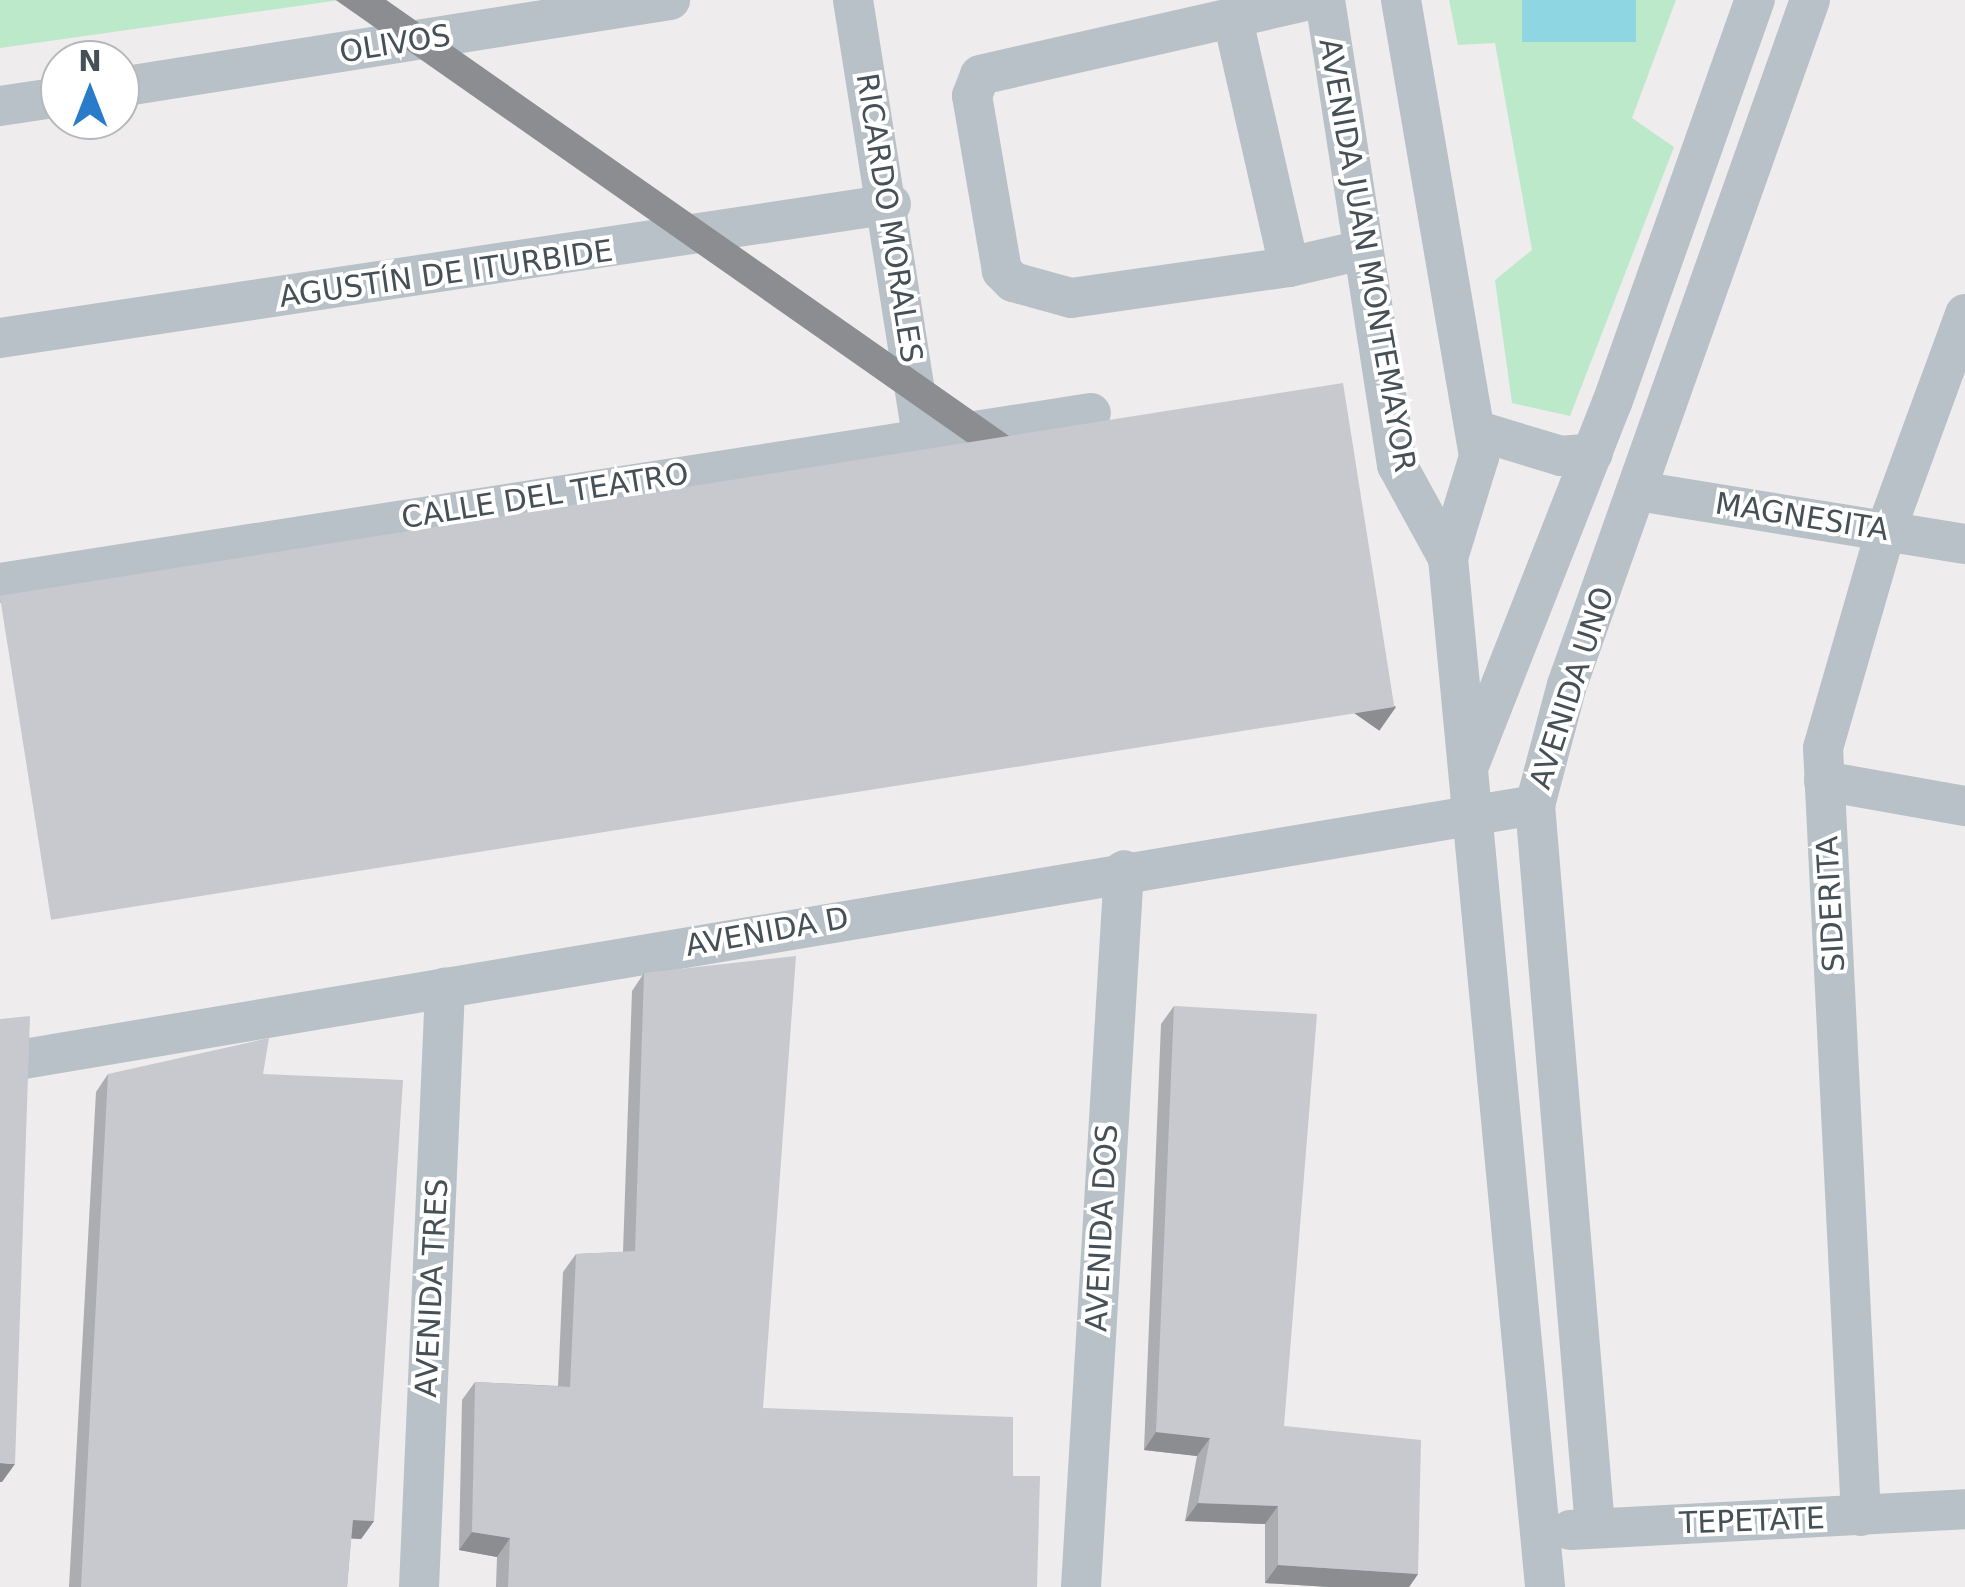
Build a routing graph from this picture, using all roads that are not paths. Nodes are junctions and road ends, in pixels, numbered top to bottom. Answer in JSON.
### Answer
{"nodes":[{"id":1,"x":670,"y":0,"type":"edge"},
{"id":2,"x":853,"y":0,"type":"edge"},
{"id":3,"x":1309,"y":0,"type":"edge"},
{"id":4,"x":1324,"y":0,"type":"edge"},
{"id":5,"x":1401,"y":0,"type":"edge"},
{"id":6,"x":1756,"y":0,"type":"edge"},
{"id":7,"x":1810,"y":0,"type":"edge"},
{"id":8,"x":1233,"y":20,"type":"junction"},
{"id":9,"x":140,"y":84,"type":"edge"},
{"id":10,"x":40,"y":99,"type":"edge"},
{"id":11,"x":0,"y":106,"type":"edge"},
{"id":12,"x":891,"y":204,"type":"junction"},
{"id":13,"x":1362,"y":250,"type":"junction"},
{"id":14,"x":1289,"y":267,"type":"junction"},
{"id":15,"x":1965,"y":314,"type":"edge"},
{"id":16,"x":0,"y":338,"type":"edge"},
{"id":17,"x":1091,"y":413,"type":"dead end"},
{"id":18,"x":1475,"y":430,"type":"junction"},
{"id":19,"x":922,"y":436,"type":"junction"},
{"id":20,"x":1593,"y":452,"type":"junction"},
{"id":21,"x":1638,"y":490,"type":"junction"},
{"id":22,"x":1886,"y":530,"type":"junction"},
{"id":23,"x":1965,"y":544,"type":"edge"},
{"id":24,"x":1448,"y":558,"type":"junction"},
{"id":25,"x":0,"y":583,"type":"edge"},
{"id":26,"x":1466,"y":771,"type":"junction"},
{"id":27,"x":1824,"y":781,"type":"junction"},
{"id":28,"x":1535,"y":804,"type":"junction"},
{"id":29,"x":1965,"y":806,"type":"edge"},
{"id":30,"x":1470,"y":811,"type":"junction"},
{"id":31,"x":1124,"y":870,"type":"junction"},
{"id":32,"x":445,"y":988,"type":"junction"},
{"id":33,"x":0,"y":1064,"type":"edge"},
{"id":34,"x":1965,"y":1509,"type":"edge"},
{"id":35,"x":1861,"y":1516,"type":"junction"},
{"id":36,"x":1594,"y":1527,"type":"junction"},
{"id":37,"x":1539,"y":1534,"type":"junction"},
{"id":38,"x":419,"y":1587,"type":"edge"},
{"id":39,"x":1081,"y":1587,"type":"edge"},
{"id":40,"x":1546,"y":1587,"type":"edge"}],
"edges":[{"from":1,"to":9,"type":"street","name":"OLIVOS"},
{"from":2,"to":12,"type":"street","name":"RICARDO MORALES"},
{"from":3,"to":8,"type":"street"},
{"from":4,"to":13,"type":"street","name":"AVENIDA JUAN MONTEMAYOR"},
{"from":5,"to":18,"type":"street","name":"AVENIDA JUAN MONTEMAYOR"},
{"from":6,"to":20,"type":"street","name":"AVENIDA UNO"},
{"from":7,"to":21,"type":"street","name":"AVENIDA UNO"},
{"from":8,"to":14,"type":"street"},
{"from":8,"to":14,"type":"street"},
{"from":10,"to":11,"type":"street"},
{"from":12,"to":16,"type":"street","name":"AGUSTÍN DE ITURBIDE"},
{"from":12,"to":19,"type":"street","name":"RICARDO MORALES"},
{"from":13,"to":14,"type":"street"},
{"from":13,"to":24,"type":"street","name":"AVENIDA JUAN MONTEMAYOR"},
{"from":15,"to":22,"type":"street","name":"SIDERITA"},
{"from":17,"to":19,"type":"street","name":"CALLE DEL TEATRO"},
{"from":18,"to":20,"type":"street"},
{"from":18,"to":24,"type":"street","name":"AVENIDA JUAN MONTEMAYOR"},
{"from":19,"to":25,"type":"street","name":"CALLE DEL TEATRO"},
{"from":20,"to":26,"type":"street","name":"AVENIDA UNO"},
{"from":21,"to":22,"type":"street","name":"MAGNESITA"},
{"from":21,"to":28,"type":"street","name":"AVENIDA UNO"},
{"from":22,"to":23,"type":"street","name":"MAGNESITA"},
{"from":22,"to":27,"type":"street","name":"SIDERITA"},
{"from":24,"to":26,"type":"street","name":"AVENIDA JUAN MONTEMAYOR"},
{"from":26,"to":30,"type":"street","name":"AVENIDA JUAN MONTEMAYOR"},
{"from":27,"to":29,"type":"street"},
{"from":27,"to":35,"type":"street","name":"SIDERITA"},
{"from":28,"to":30,"type":"street","name":"AVENIDA D"},
{"from":28,"to":36,"type":"street","name":"AVENIDA UNO"},
{"from":30,"to":31,"type":"street","name":"AVENIDA D"},
{"from":30,"to":37,"type":"street"},
{"from":31,"to":32,"type":"street","name":"AVENIDA D"},
{"from":31,"to":39,"type":"street","name":"AVENIDA DOS"},
{"from":32,"to":33,"type":"street","name":"AVENIDA D"},
{"from":32,"to":38,"type":"street","name":"AVENIDA TRES"},
{"from":34,"to":35,"type":"street","name":"TEPETATE"},
{"from":35,"to":36,"type":"street","name":"TEPETATE"},
{"from":36,"to":37,"type":"street","name":"TEPETATE"},
{"from":37,"to":40,"type":"street"}]}
